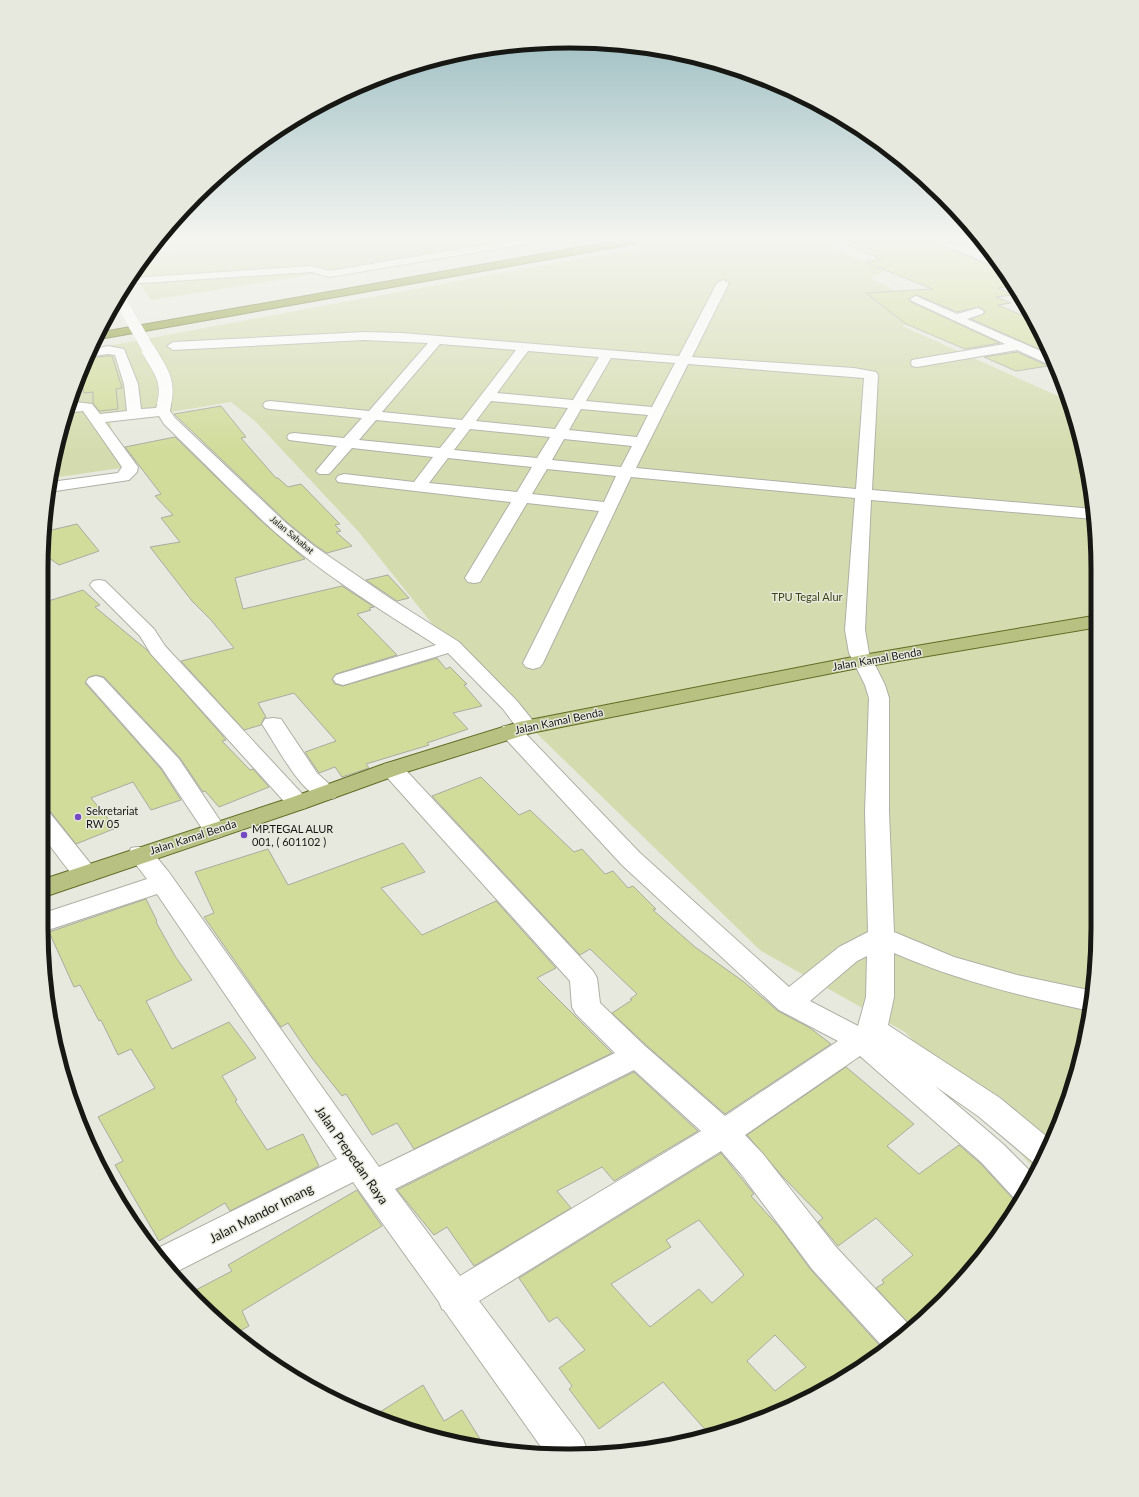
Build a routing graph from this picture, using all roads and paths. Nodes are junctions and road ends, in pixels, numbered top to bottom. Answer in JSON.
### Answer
{"nodes":[{"id":1,"x":126,"y":311,"type":"edge"},
{"id":2,"x":183,"y":311,"type":"edge"},
{"id":3,"x":241,"y":311,"type":"edge"},
{"id":4,"x":707,"y":311,"type":"edge"},
{"id":5,"x":941,"y":311,"type":"edge"},
{"id":6,"x":976,"y":311,"type":"edge"},
{"id":7,"x":956,"y":318,"type":"junction"},
{"id":8,"x":110,"y":324,"type":"edge"},
{"id":9,"x":104,"y":335,"type":"edge"},
{"id":10,"x":437,"y":340,"type":"junction"},
{"id":11,"x":173,"y":346,"type":"dead end"},
{"id":12,"x":1018,"y":346,"type":"junction"},
{"id":13,"x":525,"y":347,"type":"junction"},
{"id":14,"x":96,"y":353,"type":"edge"},
{"id":15,"x":607,"y":354,"type":"junction"},
{"id":16,"x":1044,"y":354,"type":"edge"},
{"id":17,"x":684,"y":360,"type":"junction"},
{"id":18,"x":917,"y":363,"type":"dead end"},
{"id":19,"x":487,"y":396,"type":"junction"},
{"id":20,"x":270,"y":405,"type":"dead end"},
{"id":21,"x":578,"y":405,"type":"junction"},
{"id":22,"x":75,"y":406,"type":"edge"},
{"id":23,"x":164,"y":407,"type":"junction"},
{"id":24,"x":657,"y":412,"type":"junction"},
{"id":25,"x":134,"y":414,"type":"junction"},
{"id":26,"x":371,"y":415,"type":"junction"},
{"id":27,"x":96,"y":419,"type":"junction"},
{"id":28,"x":465,"y":424,"type":"junction"},
{"id":29,"x":561,"y":434,"type":"junction"},
{"id":30,"x":294,"y":437,"type":"dead end"},
{"id":31,"x":641,"y":442,"type":"junction"},
{"id":32,"x":348,"y":443,"type":"junction"},
{"id":33,"x":443,"y":453,"type":"junction"},
{"id":34,"x":542,"y":464,"type":"junction"},
{"id":35,"x":324,"y":471,"type":"dead end"},
{"id":36,"x":626,"y":472,"type":"junction"},
{"id":37,"x":344,"y":479,"type":"dead end"},
{"id":38,"x":55,"y":486,"type":"edge"},
{"id":39,"x":418,"y":487,"type":"junction"},
{"id":40,"x":862,"y":495,"type":"junction"},
{"id":41,"x":521,"y":498,"type":"junction"},
{"id":42,"x":609,"y":506,"type":"junction"},
{"id":43,"x":1088,"y":514,"type":"edge"},
{"id":44,"x":474,"y":578,"type":"dead end"},
{"id":45,"x":99,"y":584,"type":"dead end"},
{"id":46,"x":1091,"y":623,"type":"edge"},
{"id":47,"x":452,"y":646,"type":"junction"},
{"id":48,"x":533,"y":663,"type":"dead end"},
{"id":49,"x":869,"y":673,"type":"junction"},
{"id":50,"x":343,"y":680,"type":"dead end"},
{"id":51,"x":96,"y":682,"type":"dead end"},
{"id":52,"x":273,"y":724,"type":"dead end"},
{"id":53,"x":521,"y":737,"type":"junction"},
{"id":54,"x":400,"y":778,"type":"junction"},
{"id":55,"x":327,"y":793,"type":"junction"},
{"id":56,"x":298,"y":803,"type":"junction"},
{"id":57,"x":48,"y":826,"type":"edge"},
{"id":58,"x":215,"y":831,"type":"junction"},
{"id":59,"x":152,"y":869,"type":"junction"},
{"id":60,"x":86,"y":874,"type":"junction"},
{"id":61,"x":48,"y":887,"type":"edge"},
{"id":62,"x":48,"y":920,"type":"edge"},
{"id":63,"x":881,"y":937,"type":"junction"},
{"id":64,"x":797,"y":996,"type":"junction"},
{"id":65,"x":1086,"y":1000,"type":"edge"},
{"id":66,"x":867,"y":1034,"type":"junction"},
{"id":67,"x":635,"y":1054,"type":"junction"},
{"id":68,"x":724,"y":1133,"type":"junction"},
{"id":69,"x":1041,"y":1150,"type":"edge"},
{"id":70,"x":366,"y":1175,"type":"junction"},
{"id":71,"x":1022,"y":1185,"type":"edge"},
{"id":72,"x":168,"y":1260,"type":"edge"},
{"id":73,"x":454,"y":1298,"type":"junction"},
{"id":74,"x":895,"y":1335,"type":"edge"},
{"id":75,"x":567,"y":1449,"type":"edge"}],
"edges":[{"from":1,"to":23,"type":"street","bridge":true},
{"from":2,"to":8,"type":"highway"},
{"from":3,"to":9,"type":"highway"},
{"from":4,"to":17,"type":"street"},
{"from":5,"to":7,"type":"street"},
{"from":6,"to":7,"type":"street"},
{"from":7,"to":12,"type":"street"},
{"from":10,"to":11,"type":"street"},
{"from":10,"to":13,"type":"street"},
{"from":10,"to":26,"type":"street"},
{"from":12,"to":16,"type":"street"},
{"from":12,"to":18,"type":"street"},
{"from":13,"to":15,"type":"street"},
{"from":13,"to":19,"type":"street"},
{"from":14,"to":25,"type":"street"},
{"from":15,"to":17,"type":"street"},
{"from":15,"to":21,"type":"street"},
{"from":17,"to":24,"type":"street"},
{"from":17,"to":40,"type":"street"},
{"from":19,"to":21,"type":"street"},
{"from":19,"to":28,"type":"street"},
{"from":20,"to":26,"type":"street"},
{"from":21,"to":24,"type":"street"},
{"from":21,"to":29,"type":"street"},
{"from":22,"to":27,"type":"street"},
{"from":23,"to":25,"type":"street"},
{"from":23,"to":47,"type":"street","name":"Jalan Sahabat"},
{"from":24,"to":31,"type":"street"},
{"from":25,"to":27,"type":"street"},
{"from":26,"to":28,"type":"street"},
{"from":26,"to":32,"type":"street"},
{"from":27,"to":38,"type":"street"},
{"from":28,"to":29,"type":"street"},
{"from":28,"to":33,"type":"street"},
{"from":29,"to":31,"type":"street"},
{"from":29,"to":34,"type":"street"},
{"from":30,"to":32,"type":"street"},
{"from":31,"to":36,"type":"street"},
{"from":32,"to":33,"type":"street"},
{"from":32,"to":35,"type":"street"},
{"from":33,"to":34,"type":"street"},
{"from":33,"to":39,"type":"street"},
{"from":34,"to":36,"type":"street"},
{"from":34,"to":41,"type":"street"},
{"from":36,"to":40,"type":"street"},
{"from":36,"to":42,"type":"street"},
{"from":37,"to":39,"type":"street"},
{"from":39,"to":41,"type":"street"},
{"from":40,"to":43,"type":"street"},
{"from":40,"to":49,"type":"street"},
{"from":41,"to":42,"type":"street"},
{"from":41,"to":44,"type":"street"},
{"from":42,"to":48,"type":"street"},
{"from":45,"to":56,"type":"street"},
{"from":46,"to":49,"type":"main road","name":"Jalan Kamal Benda"},
{"from":47,"to":50,"type":"street"},
{"from":47,"to":53,"type":"street","name":"Jalan Sahabat"},
{"from":49,"to":53,"type":"main road","name":"Jalan Kamal Benda"},
{"from":49,"to":63,"type":"street"},
{"from":51,"to":58,"type":"street"},
{"from":52,"to":55,"type":"street"},
{"from":53,"to":54,"type":"main road","name":"Jalan Kamal Benda"},
{"from":53,"to":64,"type":"street","name":"Jalan Sahabat"},
{"from":54,"to":55,"type":"main road","name":"Jalan Kamal Benda"},
{"from":54,"to":67,"type":"street"},
{"from":55,"to":56,"type":"main road","name":"Jalan Kamal Benda"},
{"from":56,"to":58,"type":"main road","name":"Jalan Kamal Benda"},
{"from":57,"to":60,"type":"street"},
{"from":58,"to":59,"type":"main road","name":"Jalan Kamal Benda"},
{"from":59,"to":60,"type":"main road","name":"Jalan Kamal Benda"},
{"from":59,"to":62,"type":"street"},
{"from":59,"to":70,"type":"street","name":"Jalan Prepedan Raya"},
{"from":60,"to":61,"type":"main road","name":"Jalan Kamal Benda"},
{"from":63,"to":64,"type":"street"},
{"from":63,"to":65,"type":"street"},
{"from":63,"to":66,"type":"street"},
{"from":64,"to":66,"type":"street","name":"Jalan Sahabat"},
{"from":66,"to":68,"type":"street"},
{"from":66,"to":69,"type":"street"},
{"from":66,"to":71,"type":"street"},
{"from":67,"to":68,"type":"street"},
{"from":67,"to":70,"type":"street","name":"Jalan Mandor Imang"},
{"from":68,"to":73,"type":"street"},
{"from":68,"to":74,"type":"street"},
{"from":70,"to":72,"type":"street","name":"Jalan Mandor Imang"},
{"from":70,"to":73,"type":"street","name":"Jalan Prepedan Raya"},
{"from":73,"to":75,"type":"street","name":"Jalan Prepedan Raya"}]}
